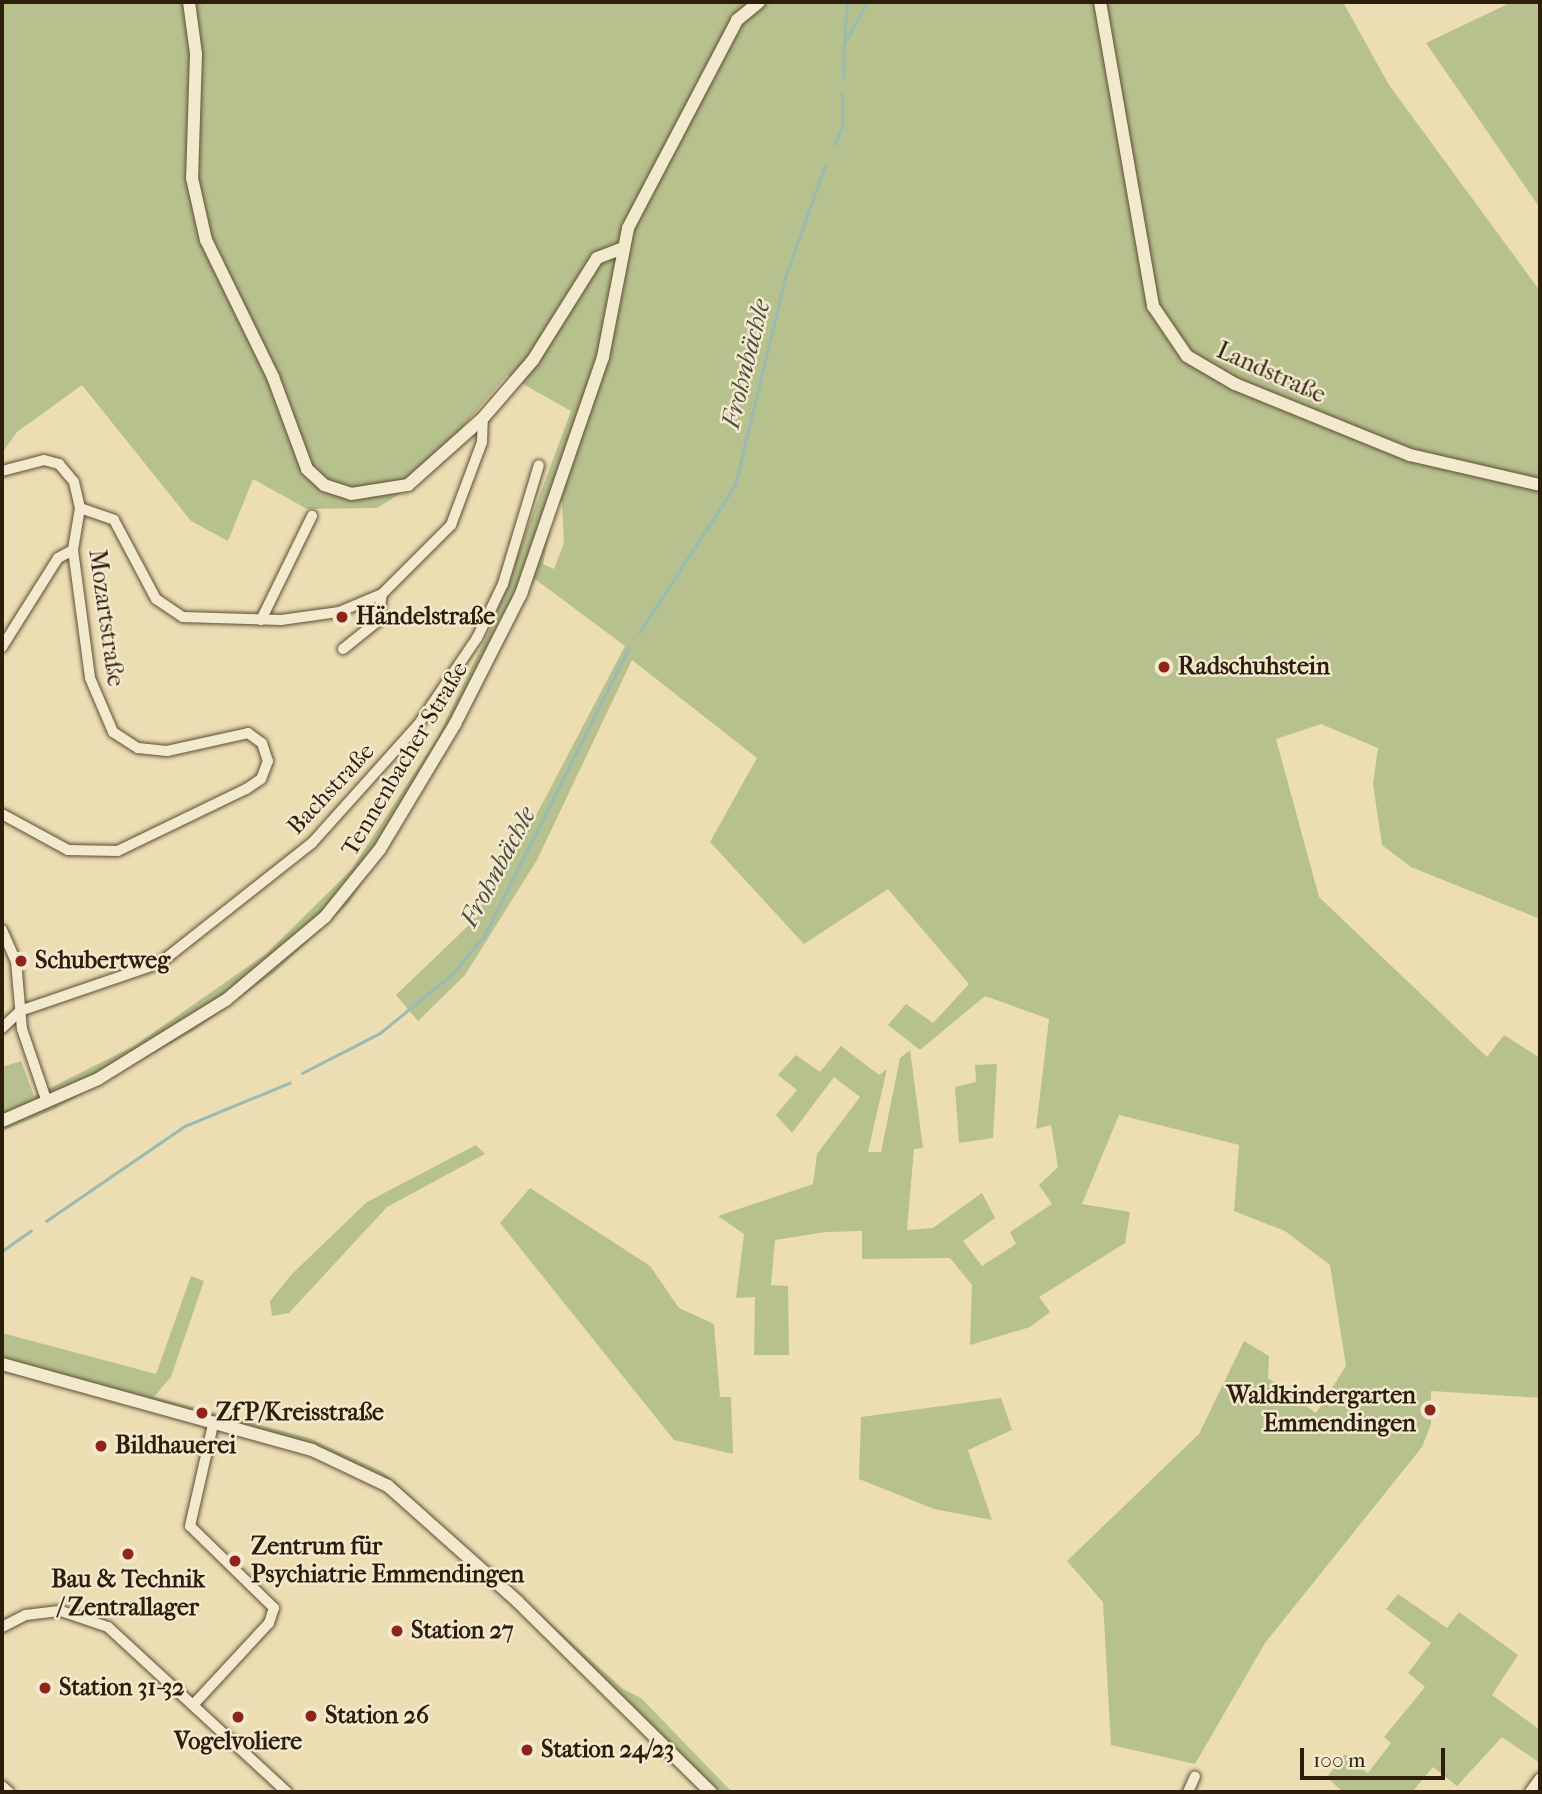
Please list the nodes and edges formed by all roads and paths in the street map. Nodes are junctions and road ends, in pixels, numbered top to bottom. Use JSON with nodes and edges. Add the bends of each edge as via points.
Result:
{"nodes":[{"id":1,"x":189,"y":2,"type":"edge"},
{"id":2,"x":759,"y":2,"type":"edge"},
{"id":3,"x":1100,"y":2,"type":"edge"},
{"id":4,"x":620,"y":248,"type":"junction"},
{"id":5,"x":483,"y":418,"type":"junction"},
{"id":6,"x":539,"y":465,"type":"dead end"},
{"id":7,"x":2,"y":471,"type":"edge"},
{"id":8,"x":1540,"y":485,"type":"edge"},
{"id":9,"x":80,"y":508,"type":"junction"},
{"id":10,"x":312,"y":516,"type":"dead end"},
{"id":11,"x":73,"y":550,"type":"junction"},
{"id":12,"x":382,"y":594,"type":"junction"},
{"id":13,"x":261,"y":620,"type":"junction"},
{"id":14,"x":2,"y":647,"type":"edge"},
{"id":15,"x":343,"y":649,"type":"dead end"},
{"id":16,"x":2,"y":814,"type":"edge"},
{"id":17,"x":2,"y":930,"type":"edge"},
{"id":18,"x":20,"y":1011,"type":"junction"},
{"id":19,"x":2,"y":1028,"type":"edge"},
{"id":20,"x":47,"y":1102,"type":"junction"},
{"id":21,"x":2,"y":1121,"type":"edge"},
{"id":22,"x":2,"y":1364,"type":"edge"},
{"id":23,"x":213,"y":1425,"type":"junction"},
{"id":24,"x":2,"y":1627,"type":"edge"},
{"id":25,"x":192,"y":1704,"type":"junction"},
{"id":26,"x":1195,"y":1776,"type":"dead end"},
{"id":27,"x":1540,"y":1780,"type":"edge"},
{"id":28,"x":2,"y":1786,"type":"edge"},
{"id":29,"x":9,"y":1792,"type":"edge"},
{"id":30,"x":287,"y":1792,"type":"edge"},
{"id":31,"x":710,"y":1792,"type":"edge"},
{"id":32,"x":1188,"y":1792,"type":"edge"},
{"id":33,"x":1530,"y":1792,"type":"edge"}],
"edges":[{"from":1,"to":5,"type":"street","via":[[196,54],[192,178],[205,240],[273,377],[307,469],[324,485],[351,494],[408,485]]},
{"from":2,"to":4,"type":"street","via":[[737,20]]},
{"from":3,"to":8,"type":"street","name":"Landstraße","via":[[1153,306],[1187,356],[1235,384],[1410,455]]},
{"from":4,"to":5,"type":"street","via":[[597,258],[533,360]]},
{"from":4,"to":20,"type":"street","name":"Tennenbacher Straße","via":[[603,357],[521,594],[455,724],[380,849],[324,917],[266,970],[132,1059]]},
{"from":5,"to":12,"type":"street","via":[[482,442],[451,526]]},
{"from":6,"to":18,"type":"street","name":"Bachstraße","via":[[503,584],[477,638],[418,725],[312,843],[160,963]]},
{"from":7,"to":9,"type":"street","name":"Mozartstraße","via":[[24,460],[59,464],[74,482]]},
{"from":9,"to":11,"type":"street","name":"Mozartstraße"},
{"from":9,"to":13,"type":"street","via":[[114,520],[167,610],[210,620]]},
{"from":10,"to":13,"type":"street"},
{"from":11,"to":14,"type":"street","via":[[58,558]]},
{"from":11,"to":16,"type":"street","name":"Mozartstraße","via":[[90,678],[113,733],[138,748],[167,751],[248,733],[262,743],[267,768],[246,789],[103,854],[68,850]]},
{"from":12,"to":13,"type":"street","via":[[318,616]]},
{"from":12,"to":15,"type":"street","via":[[378,621]]},
{"from":17,"to":18,"type":"street","via":[[16,961]]},
{"from":18,"to":19,"type":"street"},
{"from":18,"to":20,"type":"street"},
{"from":20,"to":21,"type":"street","name":"Tennenbacher Straße"},
{"from":22,"to":23,"type":"street"},
{"from":23,"to":25,"type":"street","via":[[190,1526],[274,1608],[269,1623]]},
{"from":23,"to":31,"type":"street","via":[[322,1454],[388,1486],[518,1602]]},
{"from":24,"to":25,"type":"street","via":[[41,1612],[86,1616],[108,1627]]},
{"from":25,"to":30,"type":"street"},
{"from":26,"to":32,"type":"street"},
{"from":27,"to":33,"type":"street"},
{"from":28,"to":29,"type":"street"}]}
